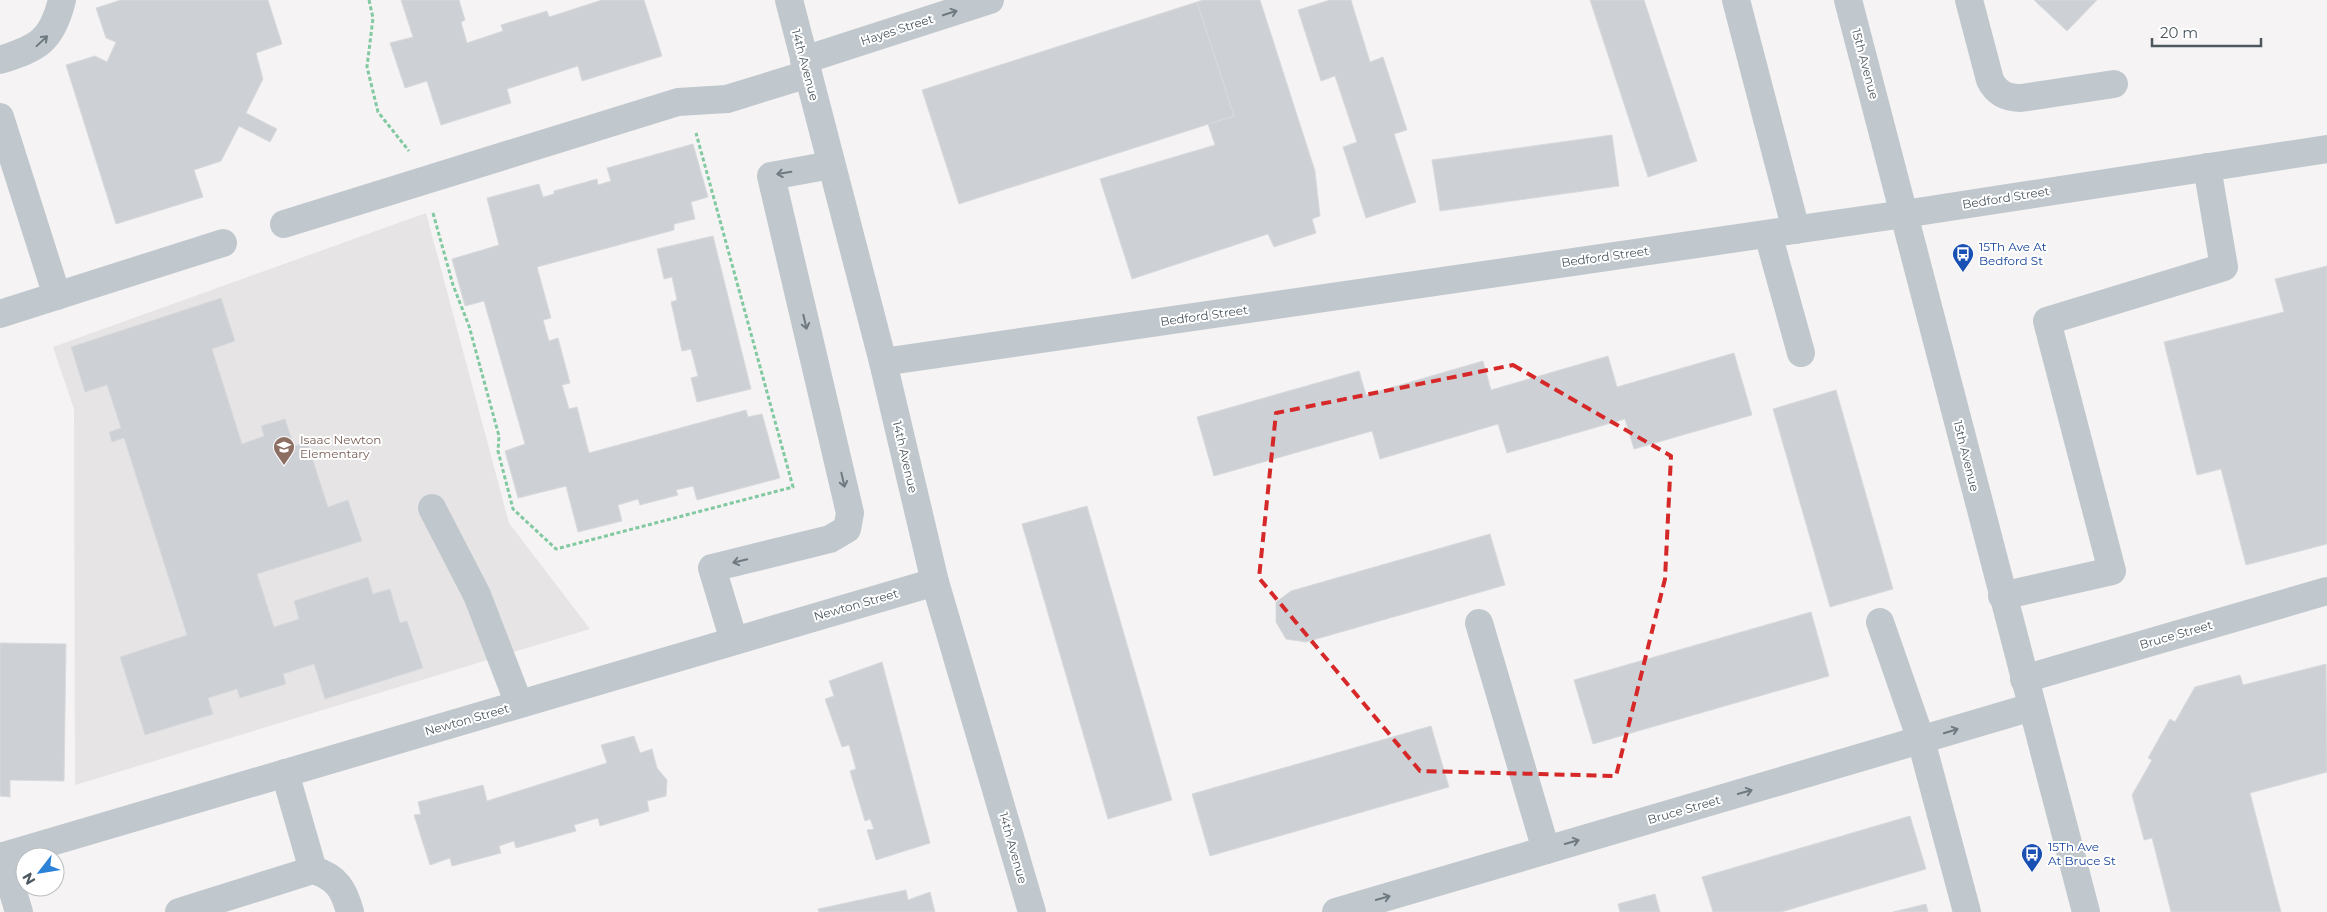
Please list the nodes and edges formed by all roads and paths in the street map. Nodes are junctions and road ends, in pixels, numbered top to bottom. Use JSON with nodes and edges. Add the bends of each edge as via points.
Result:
{"nodes":[{"id":1,"x":62,"y":0,"type":"edge"},
{"id":2,"x":369,"y":0,"type":"edge"},
{"id":3,"x":788,"y":0,"type":"edge"},
{"id":4,"x":990,"y":0,"type":"edge"},
{"id":5,"x":1736,"y":0,"type":"edge"},
{"id":6,"x":1848,"y":0,"type":"edge"},
{"id":7,"x":1969,"y":0,"type":"edge"},
{"id":8,"x":0,"y":60,"type":"edge"},
{"id":9,"x":806,"y":67,"type":"junction"},
{"id":10,"x":2114,"y":84,"type":"dead end"},
{"id":11,"x":687,"y":102,"type":"junction"},
{"id":12,"x":0,"y":117,"type":"edge"},
{"id":13,"x":2327,"y":149,"type":"edge"},
{"id":14,"x":832,"y":165,"type":"junction"},
{"id":15,"x":2207,"y":167,"type":"junction"},
{"id":16,"x":424,"y":181,"type":"junction"},
{"id":17,"x":1904,"y":214,"type":"junction"},
{"id":18,"x":284,"y":224,"type":"dead end"},
{"id":19,"x":1796,"y":230,"type":"junction"},
{"id":20,"x":1768,"y":234,"type":"junction"},
{"id":21,"x":223,"y":243,"type":"dead end"},
{"id":22,"x":57,"y":296,"type":"junction"},
{"id":23,"x":0,"y":314,"type":"edge"},
{"id":24,"x":1801,"y":354,"type":"dead end"},
{"id":25,"x":883,"y":362,"type":"junction"},
{"id":26,"x":432,"y":508,"type":"dead end"},
{"id":27,"x":935,"y":582,"type":"junction"},
{"id":28,"x":2327,"y":591,"type":"edge"},
{"id":29,"x":2002,"y":596,"type":"junction"},
{"id":30,"x":1880,"y":622,"type":"dead end"},
{"id":31,"x":1479,"y":623,"type":"dead end"},
{"id":32,"x":734,"y":641,"type":"junction"},
{"id":33,"x":2024,"y":680,"type":"junction"},
{"id":34,"x":519,"y":704,"type":"junction"},
{"id":35,"x":2032,"y":707,"type":"junction"},
{"id":36,"x":1921,"y":740,"type":"junction"},
{"id":37,"x":285,"y":773,"type":"junction"},
{"id":38,"x":1546,"y":850,"type":"junction"},
{"id":39,"x":1,"y":856,"type":"edge"},
{"id":40,"x":313,"y":870,"type":"junction"},
{"id":41,"x":20,"y":912,"type":"edge"},
{"id":42,"x":178,"y":912,"type":"edge"},
{"id":43,"x":350,"y":912,"type":"edge"},
{"id":44,"x":1032,"y":912,"type":"edge"},
{"id":45,"x":1336,"y":912,"type":"edge"},
{"id":46,"x":1967,"y":912,"type":"edge"},
{"id":47,"x":2086,"y":912,"type":"edge"}],
"edges":[{"from":8,"to":1,"type":"street","one_way":true,"via":[[38,45],[49,34]]},
{"from":2,"to":16,"type":"path","via":[[372,18],[367,67],[378,112],[409,151]]},
{"from":3,"to":9,"type":"street","name":"14th Avenue"},
{"from":9,"to":4,"type":"street","name":"Hayes Street","one_way":true},
{"from":5,"to":19,"type":"street"},
{"from":6,"to":17,"type":"street","name":"15th Avenue"},
{"from":7,"to":10,"type":"street","via":[[1990,80],[1997,92],[2021,98]]},
{"from":9,"to":11,"type":"street","name":"Hayes Street","via":[[727,99]]},
{"from":9,"to":14,"type":"street","name":"14th Avenue"},
{"from":11,"to":16,"type":"street","name":"Hayes Street","via":[[678,102]]},
{"from":11,"to":16,"type":"path","via":[[793,487],[556,549],[514,509],[498,450],[499,436],[492,408]]},
{"from":12,"to":22,"type":"street"},
{"from":13,"to":15,"type":"street","name":"Bedford Street"},
{"from":14,"to":25,"type":"street","name":"14th Avenue"},
{"from":14,"to":32,"type":"street","one_way":true,"via":[[771,176],[850,513],[847,529],[830,539],[712,568]]},
{"from":15,"to":17,"type":"street","name":"Bedford Street"},
{"from":15,"to":29,"type":"street","via":[[2224,267],[2048,321],[2112,570]]},
{"from":16,"to":18,"type":"street","name":"Hayes Street"},
{"from":17,"to":19,"type":"street","name":"Bedford Street"},
{"from":17,"to":29,"type":"street","name":"15th Avenue"},
{"from":19,"to":20,"type":"street","name":"Bedford Street"},
{"from":20,"to":24,"type":"street"},
{"from":20,"to":25,"type":"street","name":"Bedford Street"},
{"from":21,"to":22,"type":"street"},
{"from":22,"to":23,"type":"street"},
{"from":25,"to":27,"type":"street","name":"14th Avenue"},
{"from":26,"to":34,"type":"street","via":[[477,595]]},
{"from":27,"to":32,"type":"street","name":"Newton Street"},
{"from":27,"to":44,"type":"street","name":"14th Avenue"},
{"from":28,"to":33,"type":"street","name":"Bruce Street"},
{"from":29,"to":33,"type":"street","name":"15th Avenue"},
{"from":30,"to":36,"type":"street"},
{"from":31,"to":38,"type":"street"},
{"from":32,"to":34,"type":"street","name":"Newton Street"},
{"from":33,"to":35,"type":"street","name":"15th Avenue"},
{"from":34,"to":37,"type":"street","name":"Newton Street"},
{"from":36,"to":35,"type":"street","name":"Bruce Street","one_way":true},
{"from":35,"to":47,"type":"street","name":"15th Avenue"},
{"from":38,"to":36,"type":"street","name":"Bruce Street","one_way":true},
{"from":36,"to":46,"type":"street"},
{"from":37,"to":39,"type":"street","name":"Newton Street"},
{"from":37,"to":40,"type":"street"},
{"from":45,"to":38,"type":"street","name":"Bruce Street","one_way":true},
{"from":39,"to":41,"type":"street"},
{"from":40,"to":42,"type":"street"},
{"from":40,"to":43,"type":"street","via":[[326,874],[344,890]]}]}
